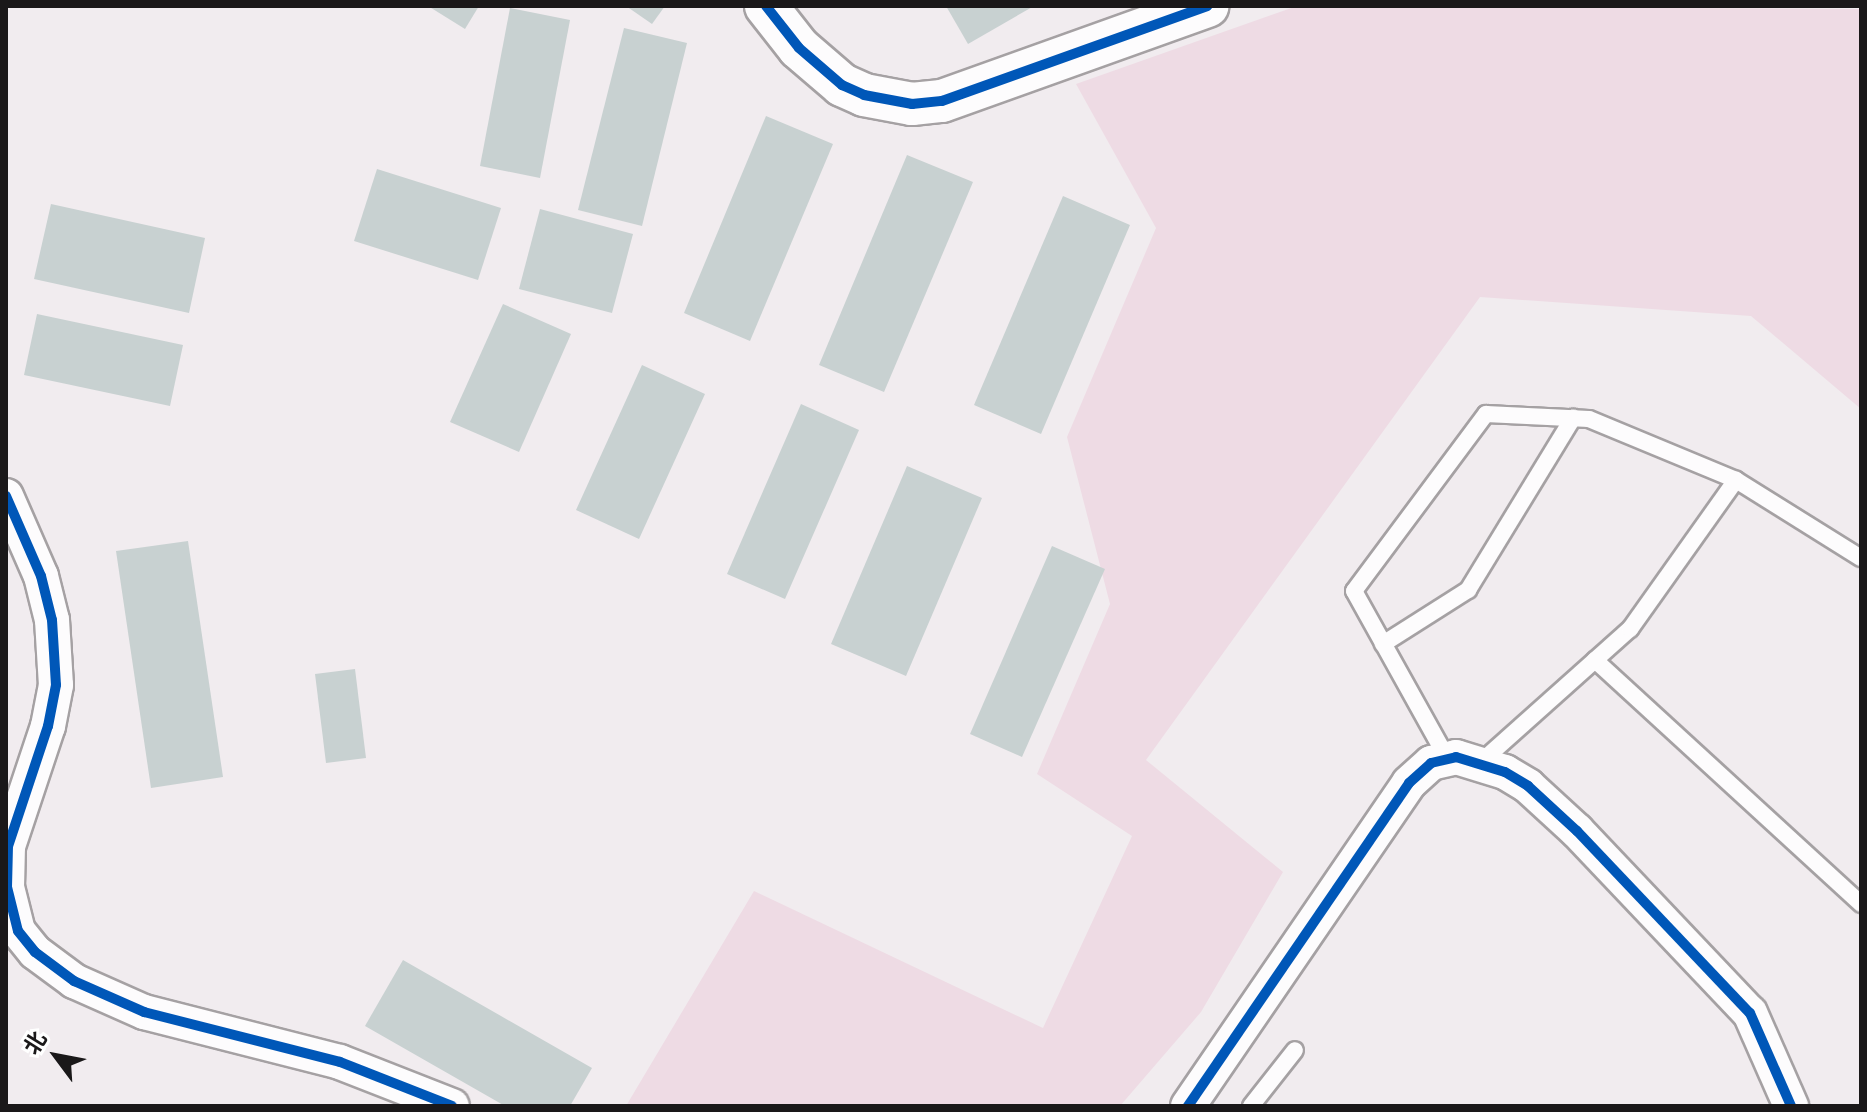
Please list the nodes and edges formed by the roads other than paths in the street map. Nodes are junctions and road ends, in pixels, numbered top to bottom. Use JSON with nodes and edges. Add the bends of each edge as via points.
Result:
{"nodes":[{"id":1,"x":766,"y":6,"type":"edge"},
{"id":2,"x":1207,"y":6,"type":"edge"},
{"id":3,"x":1573,"y":418,"type":"junction"},
{"id":4,"x":1736,"y":480,"type":"junction"},
{"id":5,"x":6,"y":496,"type":"edge"},
{"id":6,"x":1861,"y":558,"type":"edge"},
{"id":7,"x":1383,"y":644,"type":"junction"},
{"id":8,"x":1595,"y":660,"type":"junction"},
{"id":9,"x":1447,"y":758,"type":"junction"},
{"id":10,"x":1481,"y":762,"type":"junction"},
{"id":11,"x":1861,"y":904,"type":"edge"},
{"id":12,"x":1295,"y":1050,"type":"dead end"},
{"id":13,"x":446,"y":1105,"type":"edge"},
{"id":14,"x":1188,"y":1106,"type":"edge"},
{"id":15,"x":1251,"y":1106,"type":"edge"},
{"id":16,"x":1791,"y":1106,"type":"edge"}],
"edges":[{"from":1,"to":2,"type":"street","via":[[799,48],[842,85],[912,104],[942,101]]},
{"from":3,"to":4,"type":"lane","via":[[1589,419]]},
{"from":3,"to":7,"type":"lane","via":[[1468,590]]},
{"from":3,"to":7,"type":"lane","via":[[1486,414],[1354,591]]},
{"from":4,"to":6,"type":"lane"},
{"from":4,"to":8,"type":"lane","via":[[1630,629]]},
{"from":5,"to":13,"type":"street","via":[[41,576],[52,620],[56,685],[48,726],[8,846],[7,887],[18,931],[35,952],[74,981],[144,1012],[340,1062]]},
{"from":7,"to":9,"type":"lane"},
{"from":8,"to":10,"type":"lane"},
{"from":8,"to":11,"type":"lane"},
{"from":9,"to":10,"type":"street"},
{"from":9,"to":14,"type":"street","via":[[1431,763],[1409,783]]},
{"from":10,"to":16,"type":"street","via":[[1528,786],[1567,822],[1750,1013]]},
{"from":12,"to":15,"type":"lane"}]}
